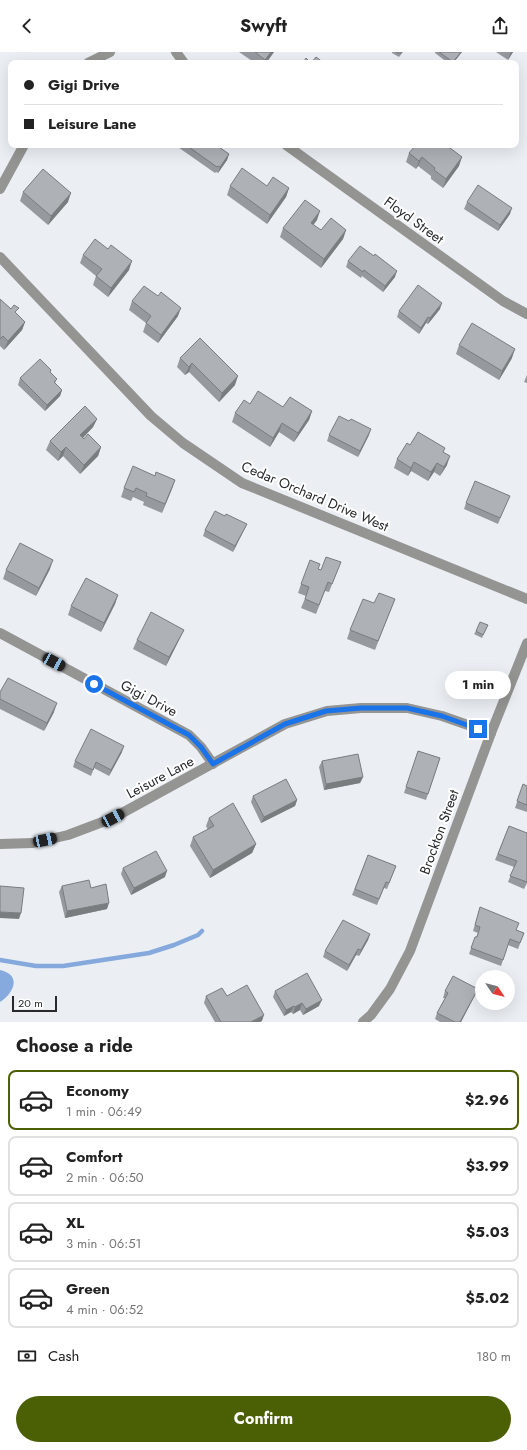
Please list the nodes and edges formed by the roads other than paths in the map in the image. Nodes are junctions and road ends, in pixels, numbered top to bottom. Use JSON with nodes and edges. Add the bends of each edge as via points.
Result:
{"nodes":[{"id":1,"x":110,"y":52,"type":"edge"},
{"id":2,"x":94,"y":60,"type":"edge"},
{"id":3,"x":22,"y":148,"type":"edge"},
{"id":4,"x":290,"y":148,"type":"edge"},
{"id":5,"x":0,"y":189,"type":"edge"},
{"id":6,"x":0,"y":257,"type":"edge"},
{"id":7,"x":527,"y":314,"type":"edge"},
{"id":8,"x":527,"y":599,"type":"edge"},
{"id":9,"x":0,"y":633,"type":"edge"},
{"id":10,"x":527,"y":643,"type":"edge"},
{"id":11,"x":491,"y":733,"type":"junction"},
{"id":12,"x":213,"y":764,"type":"junction"},
{"id":13,"x":0,"y":844,"type":"edge"},
{"id":14,"x":363,"y":1022,"type":"edge"}],
"edges":[{"from":1,"to":2,"type":"street"},
{"from":3,"to":5,"type":"street"},
{"from":4,"to":7,"type":"street","name":"Floyd Street","via":[[503,301]]},
{"from":6,"to":8,"type":"street","name":"Cedar Orchard Drive West","via":[[151,416],[183,443],[242,483]]},
{"from":9,"to":12,"type":"street","name":"Gigi Drive","via":[[189,735]]},
{"from":10,"to":11,"type":"street","name":"Brockton Street"},
{"from":11,"to":12,"type":"street","name":"Leisure Lane","via":[[442,716],[407,708],[326,711],[285,724]]},
{"from":11,"to":14,"type":"street","name":"Brockton Street","via":[[410,951],[390,989]]},
{"from":12,"to":13,"type":"street","name":"Leisure Lane","via":[[113,818],[68,835],[33,843]]}]}
